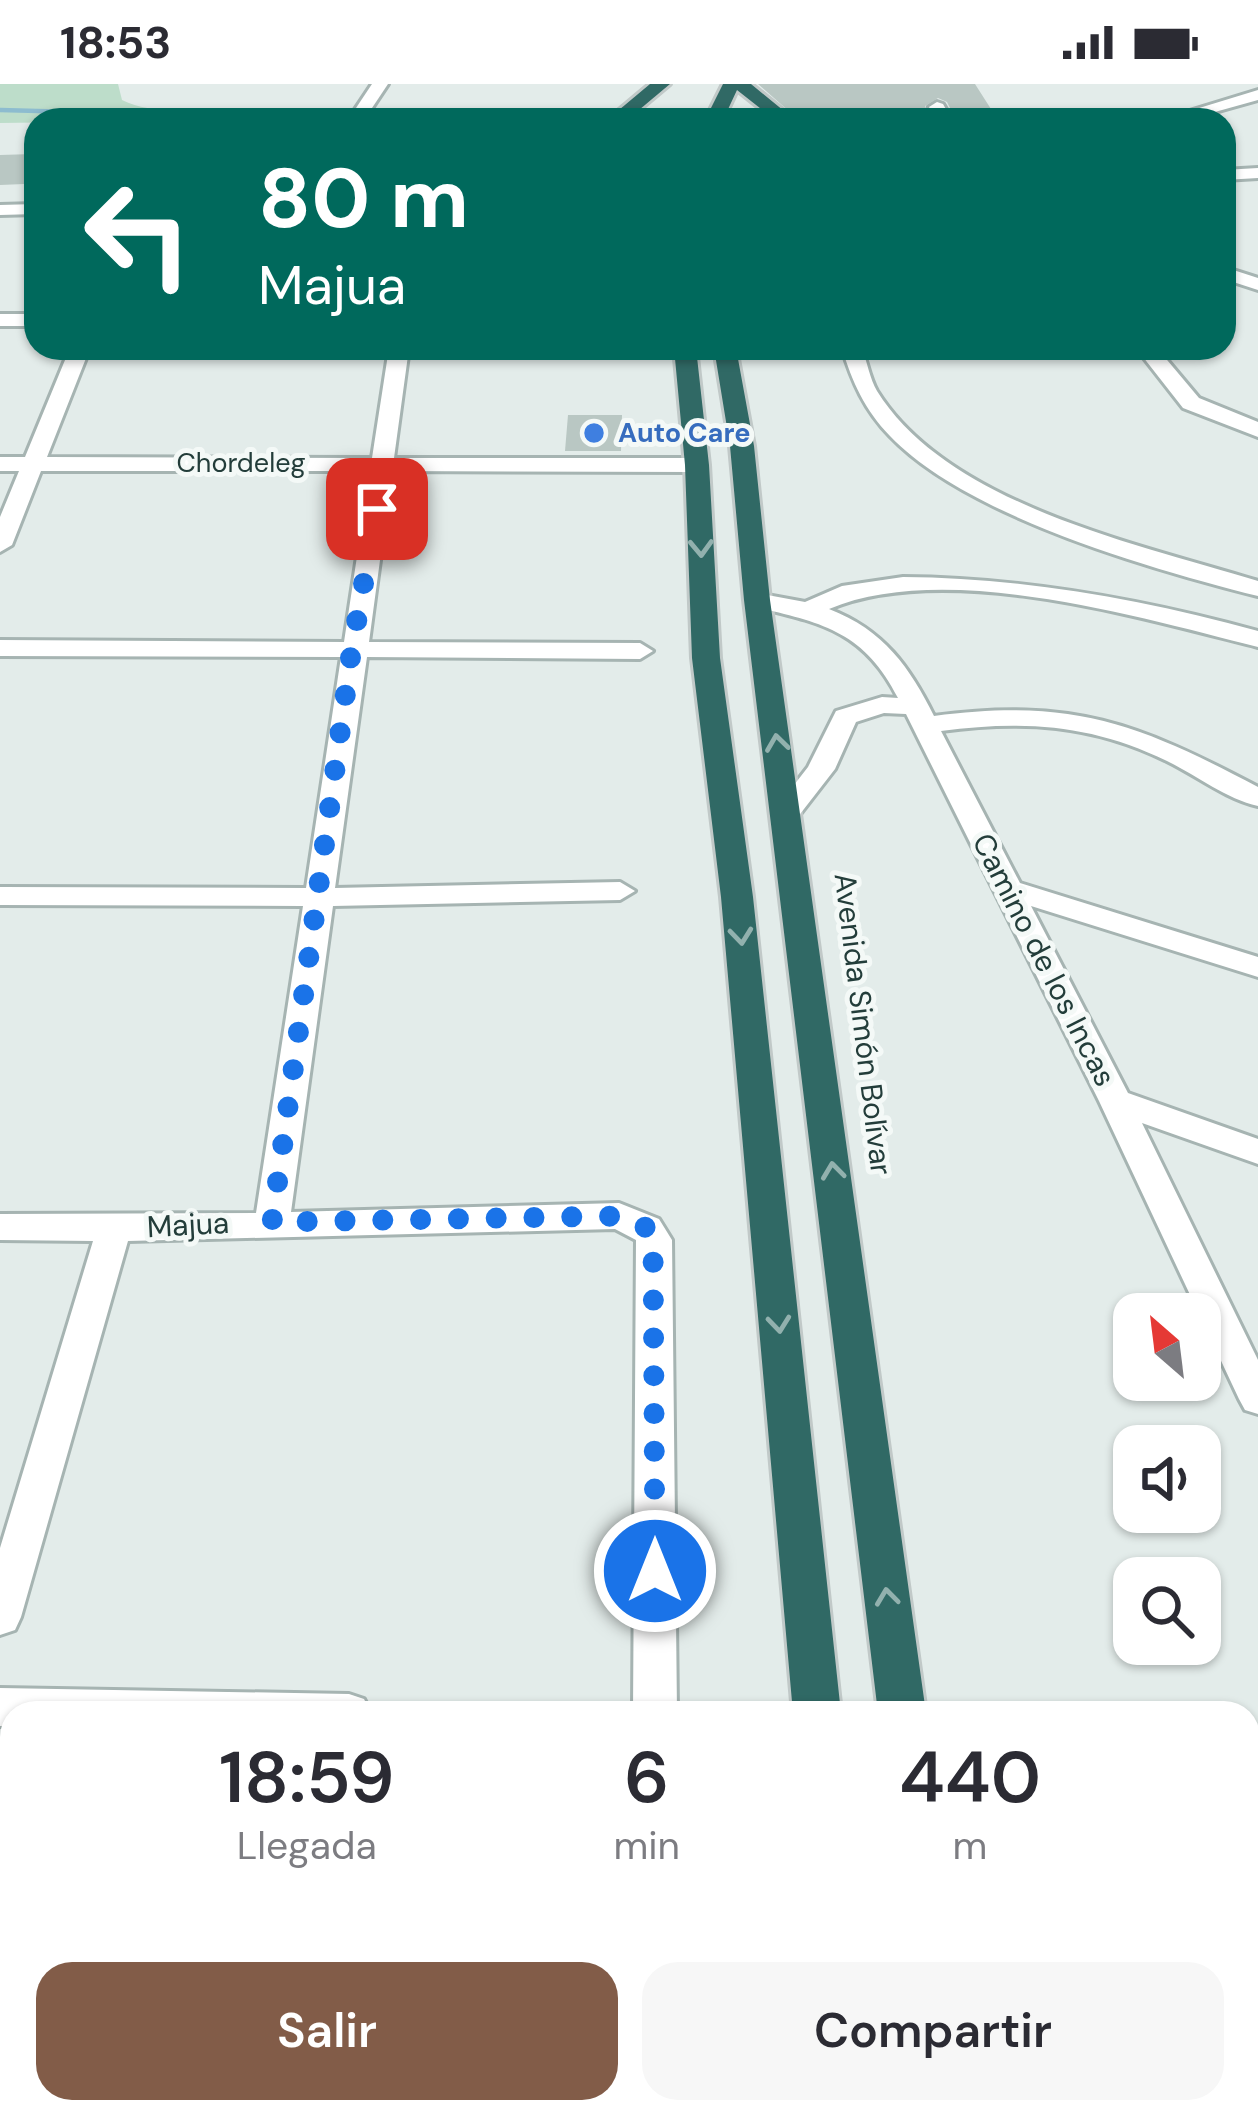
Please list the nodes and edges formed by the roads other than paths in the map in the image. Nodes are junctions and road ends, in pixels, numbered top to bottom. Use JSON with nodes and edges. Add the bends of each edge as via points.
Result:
{"nodes":[{"id":1,"x":661,"y":84,"type":"edge"},
{"id":2,"x":736,"y":84,"type":"edge"},
{"id":3,"x":1197,"y":92,"type":"dead end"},
{"id":4,"x":1258,"y":95,"type":"edge"},
{"id":5,"x":631,"y":108,"type":"edge"},
{"id":6,"x":769,"y":108,"type":"edge"},
{"id":7,"x":1184,"y":108,"type":"edge"},
{"id":8,"x":1201,"y":108,"type":"edge"},
{"id":9,"x":75,"y":360,"type":"edge"},
{"id":10,"x":398,"y":360,"type":"edge"},
{"id":11,"x":687,"y":360,"type":"edge"},
{"id":12,"x":727,"y":360,"type":"edge"},
{"id":13,"x":856,"y":360,"type":"edge"},
{"id":14,"x":1156,"y":360,"type":"edge"},
{"id":15,"x":1258,"y":430,"type":"edge"},
{"id":16,"x":385,"y":463,"type":"junction"},
{"id":17,"x":0,"y":464,"type":"edge"},
{"id":18,"x":30,"y":464,"type":"junction"},
{"id":19,"x":697,"y":465,"type":"junction"},
{"id":20,"x":0,"y":545,"type":"edge"},
{"id":21,"x":1258,"y":589,"type":"edge"},
{"id":22,"x":757,"y":600,"type":"junction"},
{"id":23,"x":811,"y":608,"type":"junction"},
{"id":24,"x":1258,"y":639,"type":"edge"},
{"id":25,"x":352,"y":647,"type":"junction"},
{"id":26,"x":0,"y":649,"type":"edge"},
{"id":27,"x":640,"y":652,"type":"dead end"},
{"id":28,"x":922,"y":716,"type":"junction"},
{"id":29,"x":1258,"y":798,"type":"edge"},
{"id":30,"x":787,"y":812,"type":"junction"},
{"id":31,"x":1010,"y":890,"type":"junction"},
{"id":32,"x":620,"y":891,"type":"dead end"},
{"id":33,"x":0,"y":896,"type":"edge"},
{"id":34,"x":318,"y":897,"type":"junction"},
{"id":35,"x":1258,"y":967,"type":"edge"},
{"id":36,"x":1114,"y":1101,"type":"junction"},
{"id":37,"x":1258,"y":1152,"type":"edge"},
{"id":38,"x":272,"y":1222,"type":"junction"},
{"id":39,"x":0,"y":1227,"type":"edge"},
{"id":40,"x":114,"y":1229,"type":"junction"},
{"id":41,"x":1258,"y":1399,"type":"edge"},
{"id":42,"x":0,"y":1617,"type":"edge"},
{"id":43,"x":655,"y":1701,"type":"edge"},
{"id":44,"x":816,"y":1701,"type":"edge"},
{"id":45,"x":900,"y":1701,"type":"edge"}],
"edges":[{"from":1,"to":5,"type":"highway"},
{"from":2,"to":6,"type":"highway"},
{"from":3,"to":7,"type":"street","via":[[1203,100]]},
{"from":4,"to":8,"type":"street"},
{"from":9,"to":18,"type":"street"},
{"from":10,"to":16,"type":"street"},
{"from":11,"to":19,"type":"highway"},
{"from":12,"to":22,"type":"highway","name":"Avenida Simón Bolívar"},
{"from":13,"to":21,"type":"street","via":[[894,427],[994,495],[1094,538]]},
{"from":14,"to":15,"type":"street","via":[[1191,404]]},
{"from":16,"to":18,"type":"street","name":"Chordeleg"},
{"from":16,"to":19,"type":"street","name":"Chordeleg"},
{"from":16,"to":25,"type":"street"},
{"from":17,"to":18,"type":"street","name":"Chordeleg"},
{"from":18,"to":20,"type":"street"},
{"from":19,"to":44,"type":"highway","one_way":true,"via":[[706,658]]},
{"from":22,"to":23,"type":"street","name":"Camino de los Incas"},
{"from":30,"to":22,"type":"highway","name":"Avenida Simón Bolívar","one_way":true},
{"from":23,"to":24,"type":"street","via":[[879,585],[946,581]]},
{"from":23,"to":28,"type":"street","name":"Camino de los Incas","via":[[880,648]]},
{"from":25,"to":26,"type":"street"},
{"from":25,"to":27,"type":"street"},
{"from":25,"to":34,"type":"street"},
{"from":28,"to":29,"type":"street","via":[[1070,715],[1131,733]]},
{"from":28,"to":30,"type":"street","via":[[882,705],[844,717],[821,769]]},
{"from":28,"to":31,"type":"street","name":"Camino de los Incas"},
{"from":45,"to":30,"type":"highway","name":"Avenida Simón Bolívar","one_way":true},
{"from":31,"to":35,"type":"street"},
{"from":31,"to":36,"type":"street","name":"Camino de los Incas"},
{"from":32,"to":34,"type":"street"},
{"from":33,"to":34,"type":"street"},
{"from":34,"to":38,"type":"street"},
{"from":36,"to":37,"type":"street"},
{"from":36,"to":41,"type":"street","name":"Camino de los Incas"},
{"from":38,"to":40,"type":"street","name":"Majua"},
{"from":38,"to":43,"type":"street","name":"Majua","via":[[619,1216],[647,1228]]},
{"from":39,"to":40,"type":"street","name":"Majua"},
{"from":40,"to":42,"type":"street"}]}
